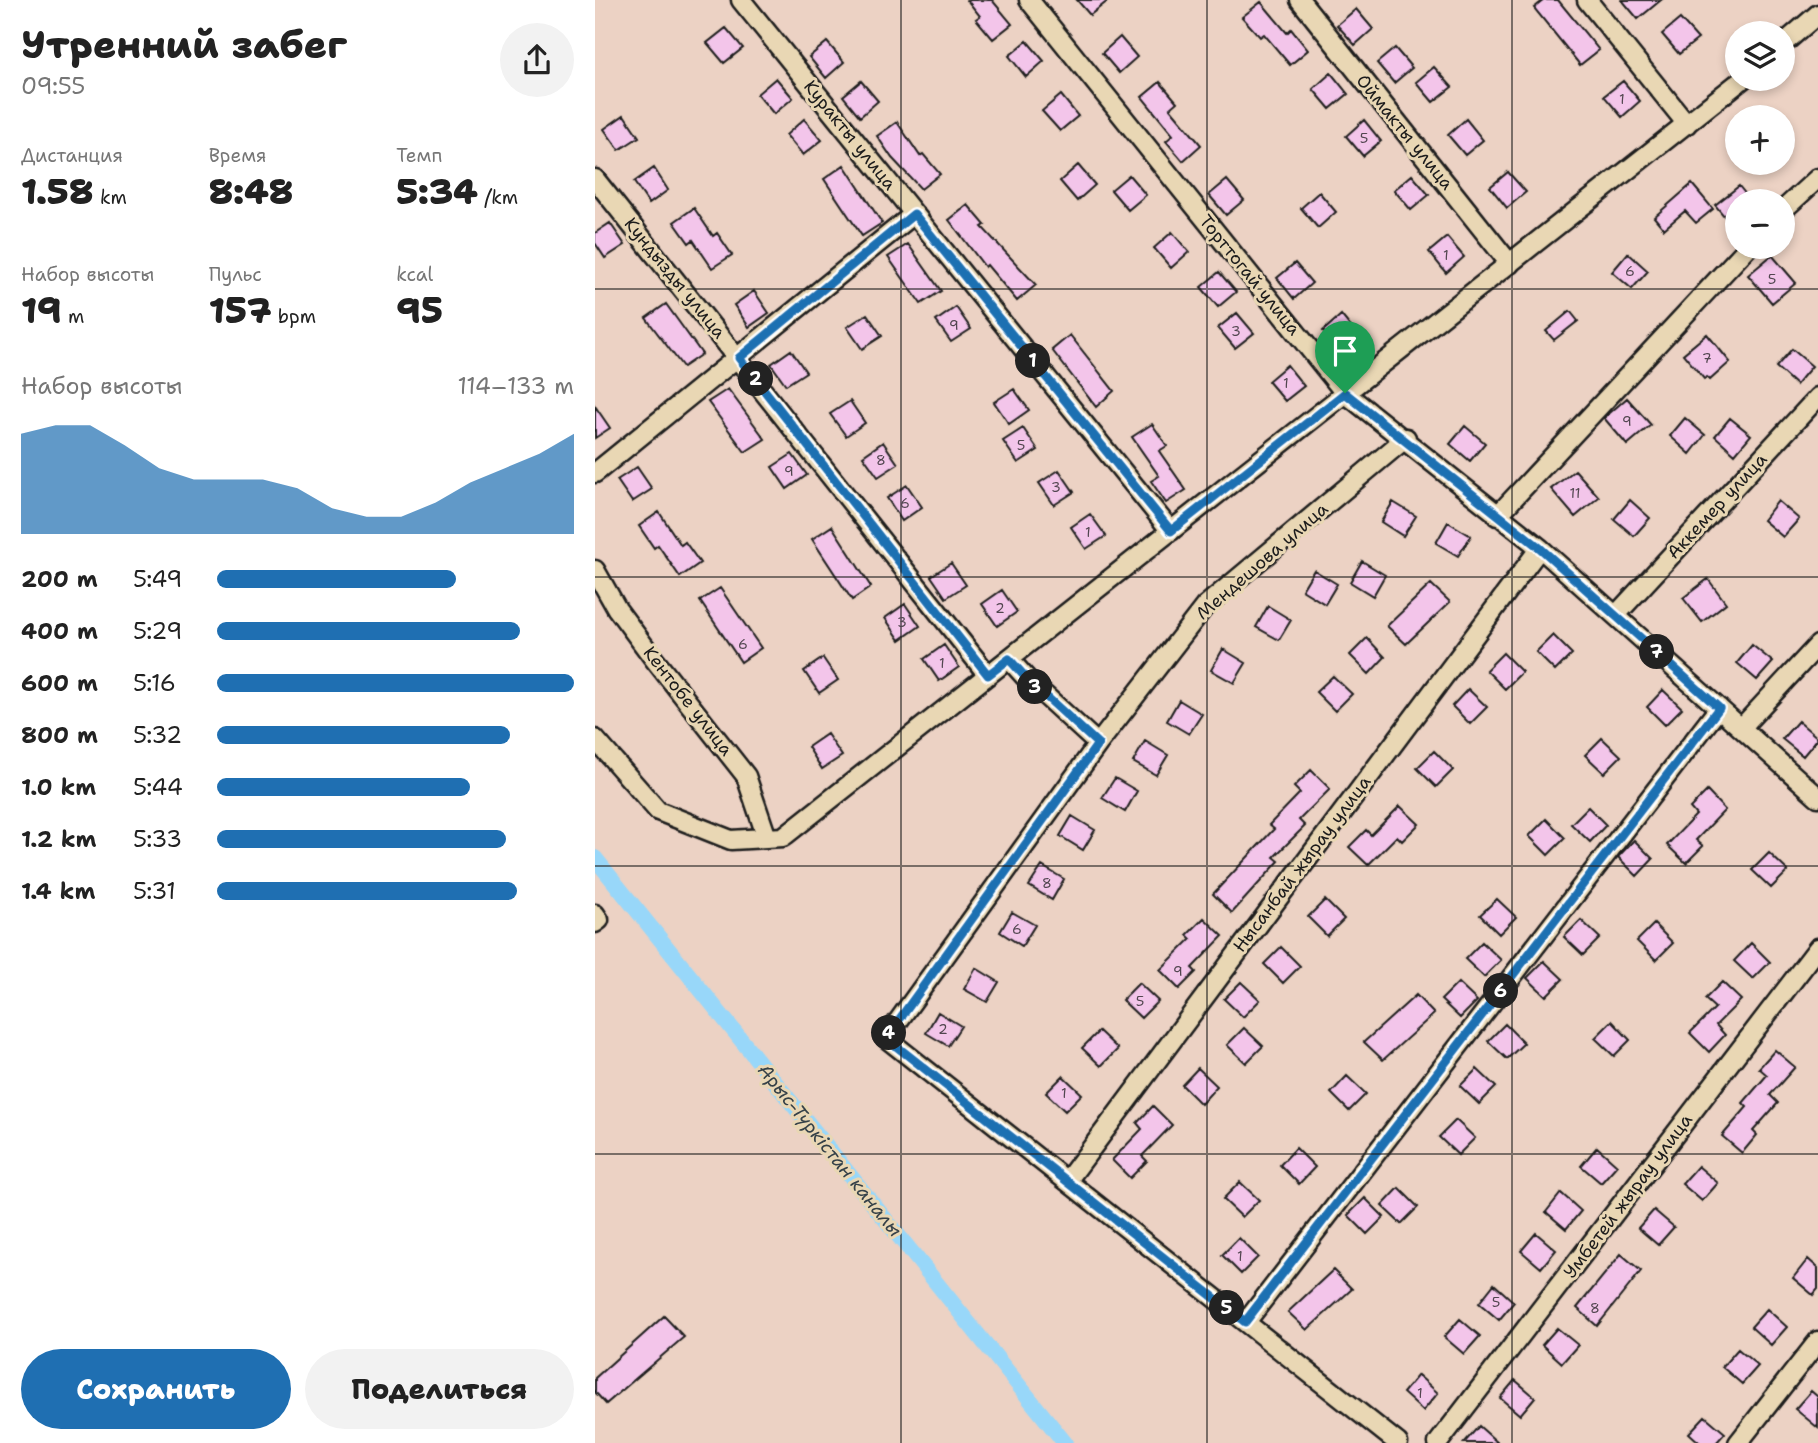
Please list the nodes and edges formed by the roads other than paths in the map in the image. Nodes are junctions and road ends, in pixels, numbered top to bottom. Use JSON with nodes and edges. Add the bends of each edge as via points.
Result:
{"nodes":[{"id":1,"x":741,"y":0,"type":"edge"},
{"id":2,"x":1029,"y":0,"type":"edge"},
{"id":3,"x":1300,"y":0,"type":"edge"},
{"id":4,"x":1587,"y":0,"type":"edge"},
{"id":5,"x":1818,"y":15,"type":"edge"},
{"id":6,"x":1795,"y":34,"type":"edge"},
{"id":7,"x":1728,"y":91,"type":"edge"},
{"id":8,"x":1687,"y":124,"type":"junction"},
{"id":9,"x":1818,"y":178,"type":"edge"},
{"id":10,"x":595,"y":179,"type":"edge"},
{"id":11,"x":1795,"y":199,"type":"edge"},
{"id":12,"x":914,"y":214,"type":"junction"},
{"id":13,"x":1737,"y":259,"type":"edge"},
{"id":14,"x":1510,"y":264,"type":"junction"},
{"id":15,"x":739,"y":358,"type":"junction"},
{"id":16,"x":1345,"y":393,"type":"junction"},
{"id":17,"x":1818,"y":397,"type":"edge"},
{"id":18,"x":1406,"y":438,"type":"junction"},
{"id":19,"x":595,"y":473,"type":"edge"},
{"id":20,"x":1497,"y":516,"type":"junction"},
{"id":21,"x":1171,"y":531,"type":"junction"},
{"id":22,"x":1540,"y":548,"type":"junction"},
{"id":23,"x":595,"y":570,"type":"edge"},
{"id":24,"x":1616,"y":615,"type":"junction"},
{"id":25,"x":1818,"y":645,"type":"edge"},
{"id":26,"x":1009,"y":659,"type":"junction"},
{"id":27,"x":988,"y":675,"type":"junction"},
{"id":28,"x":1719,"y":708,"type":"junction"},
{"id":29,"x":1741,"y":727,"type":"junction"},
{"id":30,"x":595,"y":739,"type":"edge"},
{"id":31,"x":1098,"y":744,"type":"junction"},
{"id":32,"x":1818,"y":797,"type":"edge"},
{"id":33,"x":767,"y":838,"type":"junction"},
{"id":34,"x":1818,"y":948,"type":"edge"},
{"id":35,"x":1067,"y":1181,"type":"junction"},
{"id":36,"x":1245,"y":1322,"type":"junction"},
{"id":37,"x":1818,"y":1341,"type":"edge"},
{"id":38,"x":1398,"y":1443,"type":"edge"},
{"id":39,"x":1439,"y":1443,"type":"edge"},
{"id":40,"x":1738,"y":1443,"type":"edge"}],
"edges":[{"from":1,"to":12,"type":"street","name":"Куракты улица"},
{"from":2,"to":16,"type":"street","name":"Торттогай улица"},
{"from":3,"to":14,"type":"street","name":"Оймакты улица"},
{"from":4,"to":8,"type":"street"},
{"from":5,"to":6,"type":"street"},
{"from":7,"to":8,"type":"street"},
{"from":8,"to":14,"type":"street"},
{"from":9,"to":11,"type":"street"},
{"from":10,"to":15,"type":"street","name":"Кундызды улица"},
{"from":12,"to":15,"type":"street"},
{"from":12,"to":21,"type":"street","name":"Куракты улица"},
{"from":13,"to":20,"type":"street"},
{"from":14,"to":16,"type":"street"},
{"from":15,"to":19,"type":"street"},
{"from":15,"to":27,"type":"street","name":"Кундызды улица"},
{"from":16,"to":18,"type":"street","name":"Торттогай улица"},
{"from":16,"to":21,"type":"street"},
{"from":17,"to":24,"type":"street","name":"Аккемер улица"},
{"from":18,"to":20,"type":"street","name":"Торттогай улица"},
{"from":18,"to":31,"type":"street","name":"Мендешова улица","via":[[1205,606]]},
{"from":20,"to":22,"type":"street","name":"Торттогай улица"},
{"from":21,"to":26,"type":"street"},
{"from":22,"to":24,"type":"street","name":"Торттогай улица"},
{"from":22,"to":35,"type":"street","name":"Нысанбай жырау улица"},
{"from":23,"to":33,"type":"street","name":"Кентобе улица","via":[[632,629],[746,776]]},
{"from":24,"to":28,"type":"street","name":"Торттогай улица"},
{"from":25,"to":29,"type":"street"},
{"from":26,"to":27,"type":"street"},
{"from":26,"to":31,"type":"street"},
{"from":27,"to":33,"type":"street","via":[[783,837]]},
{"from":28,"to":29,"type":"street","name":"Торттогай улица"},
{"from":28,"to":36,"type":"street"},
{"from":29,"to":32,"type":"street","name":"Торттогай улица"},
{"from":30,"to":33,"type":"street","via":[[658,811],[731,840]]},
{"from":31,"to":35,"type":"street","name":"Мендешова улица","via":[[886,1038]]},
{"from":34,"to":39,"type":"street","name":"Умбетей жырау улица"},
{"from":35,"to":36,"type":"street"},
{"from":36,"to":38,"type":"street"},
{"from":37,"to":40,"type":"street"}]}
